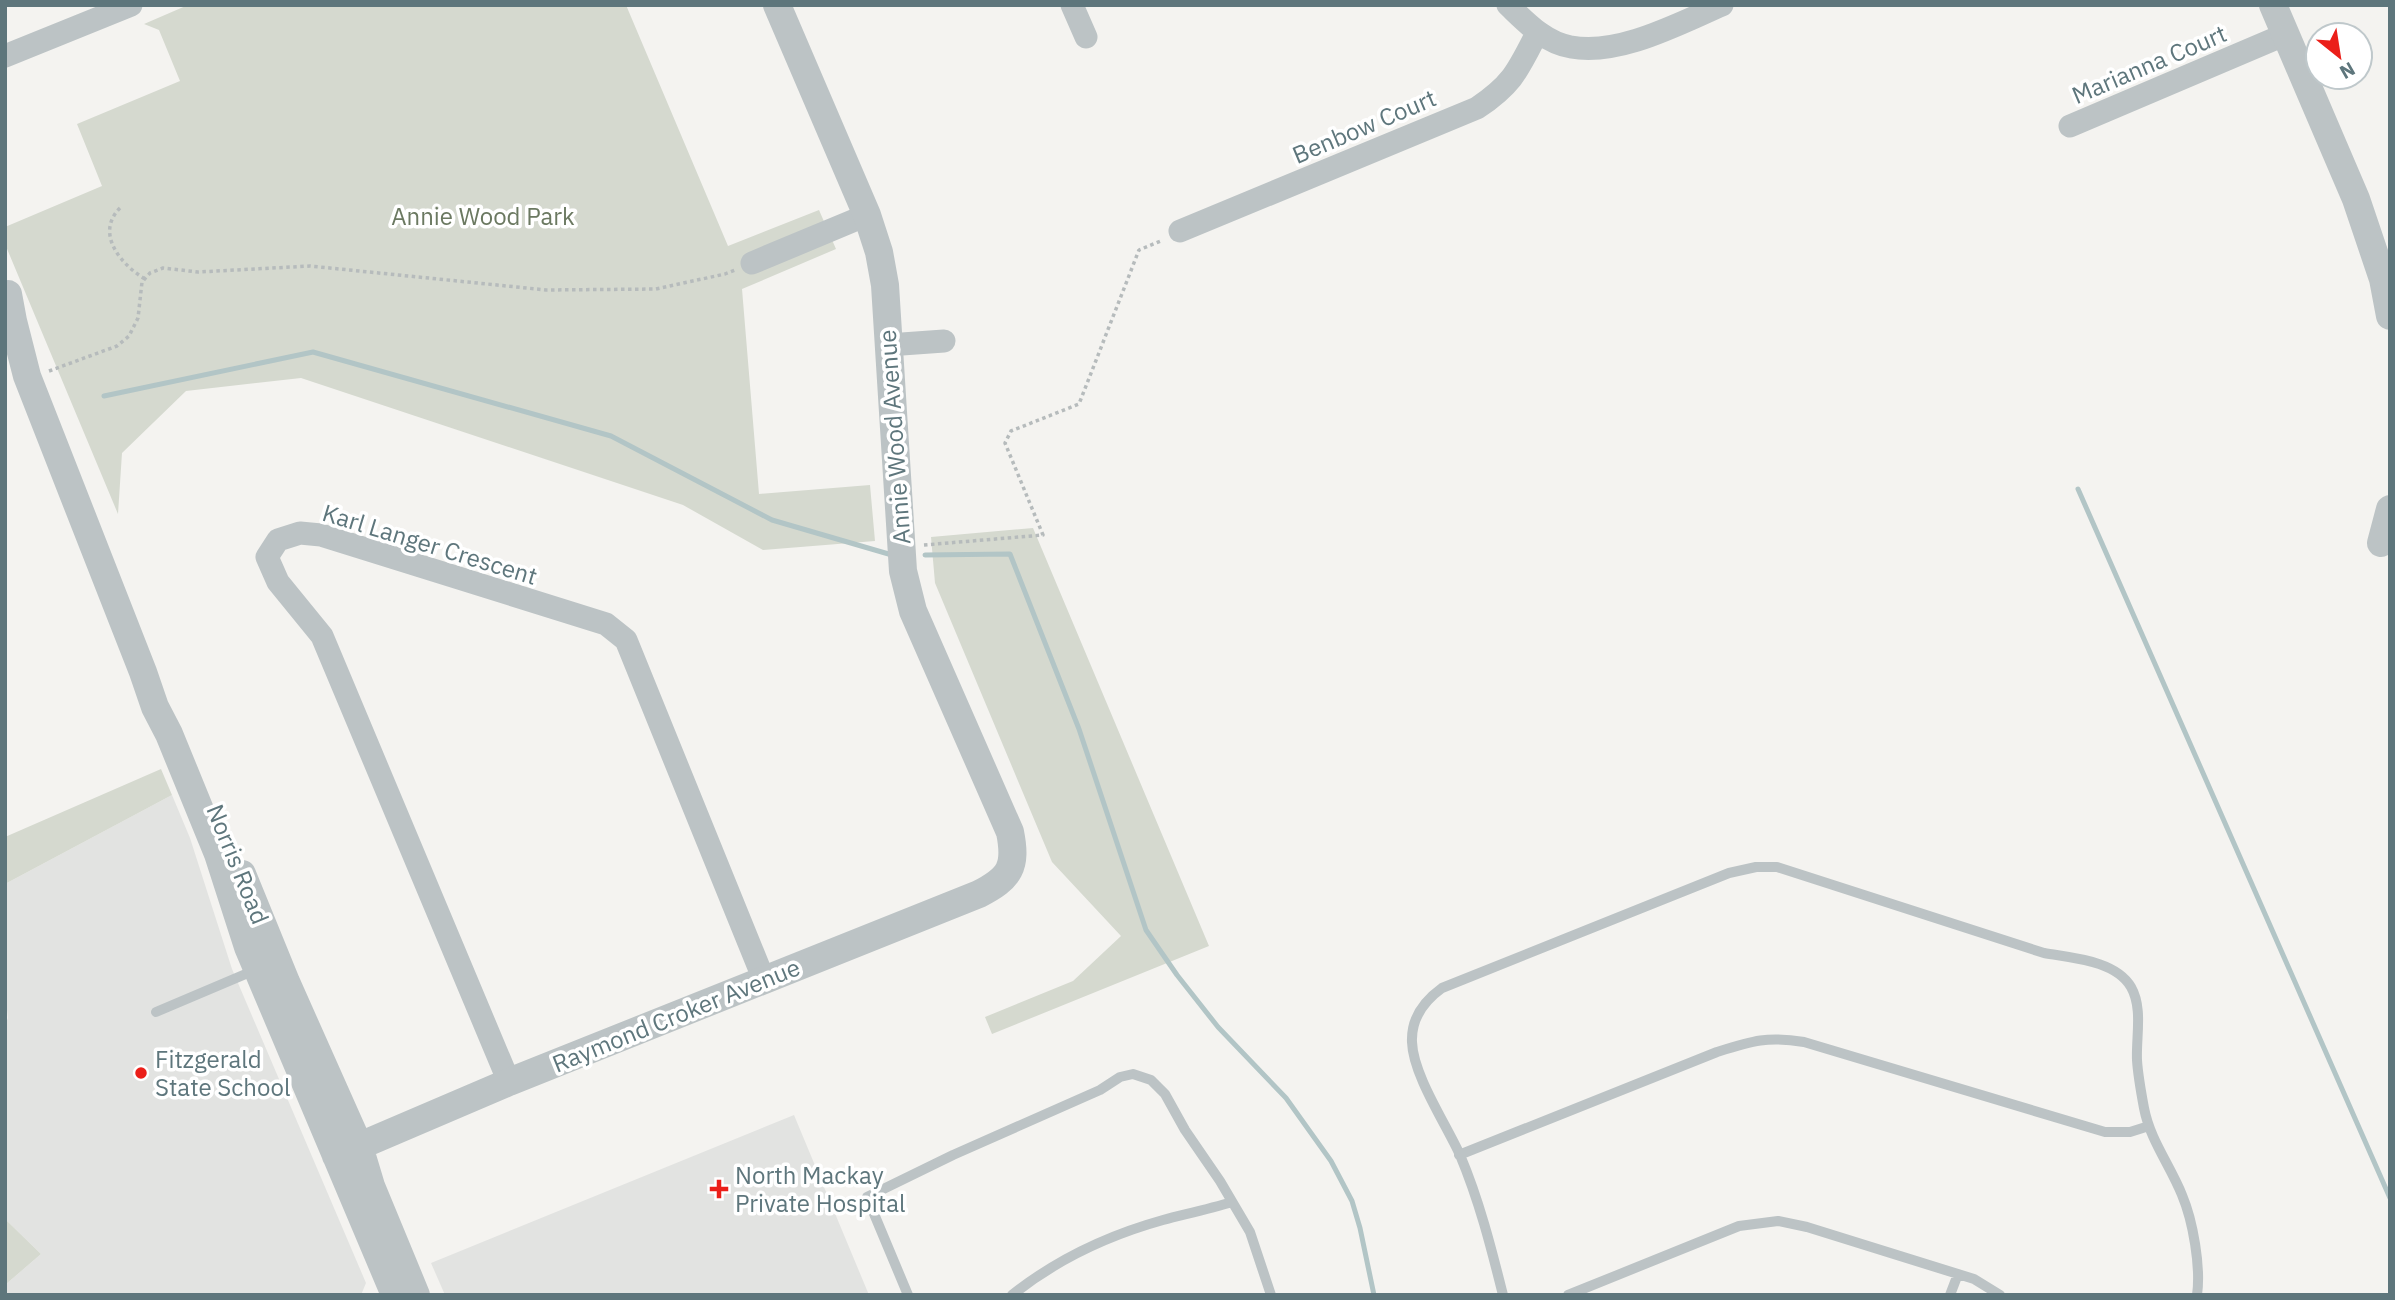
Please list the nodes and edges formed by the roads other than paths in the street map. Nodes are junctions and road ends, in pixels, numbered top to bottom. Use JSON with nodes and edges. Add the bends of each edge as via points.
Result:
{"nodes":[{"id":1,"x":131,"y":5,"type":"edge"},
{"id":2,"x":777,"y":5,"type":"edge"},
{"id":3,"x":1072,"y":5,"type":"edge"},
{"id":4,"x":1508,"y":5,"type":"edge"},
{"id":5,"x":1722,"y":5,"type":"edge"},
{"id":6,"x":2273,"y":5,"type":"edge"},
{"id":7,"x":1538,"y":33,"type":"junction"},
{"id":8,"x":2286,"y":34,"type":"junction"},
{"id":9,"x":1086,"y":37,"type":"dead end"},
{"id":10,"x":5,"y":57,"type":"edge"},
{"id":11,"x":2070,"y":126,"type":"dead end"},
{"id":12,"x":867,"y":215,"type":"junction"},
{"id":13,"x":1181,"y":232,"type":"road end"},
{"id":14,"x":752,"y":263,"type":"road end"},
{"id":15,"x":6,"y":294,"type":"edge"},
{"id":16,"x":2390,"y":316,"type":"edge"},
{"id":17,"x":5,"y":341,"type":"edge"},
{"id":18,"x":944,"y":341,"type":"dead end"},
{"id":19,"x":888,"y":345,"type":"junction"},
{"id":20,"x":38,"y":373,"type":"junction"},
{"id":21,"x":52,"y":436,"type":"junction"},
{"id":22,"x":2390,"y":509,"type":"edge"},
{"id":23,"x":2382,"y":543,"type":"dead end"},
{"id":24,"x":1010,"y":868,"type":"joint"},
{"id":25,"x":262,"y":968,"type":"junction"},
{"id":26,"x":764,"y":980,"type":"junction"},
{"id":27,"x":156,"y":1013,"type":"dead end"},
{"id":28,"x":509,"y":1082,"type":"junction"},
{"id":29,"x":2149,"y":1126,"type":"junction"},
{"id":30,"x":348,"y":1151,"type":"junction"},
{"id":31,"x":1459,"y":1155,"type":"junction"},
{"id":32,"x":1232,"y":1202,"type":"junction"},
{"id":33,"x":1958,"y":1274,"type":"junction"},
{"id":34,"x":395,"y":1295,"type":"edge"},
{"id":35,"x":416,"y":1295,"type":"edge"},
{"id":36,"x":908,"y":1295,"type":"edge"},
{"id":37,"x":1013,"y":1295,"type":"edge"},
{"id":38,"x":1271,"y":1295,"type":"edge"},
{"id":39,"x":1503,"y":1295,"type":"edge"},
{"id":40,"x":1568,"y":1295,"type":"edge"},
{"id":41,"x":1950,"y":1295,"type":"edge"},
{"id":42,"x":2000,"y":1295,"type":"edge"},
{"id":43,"x":2197,"y":1295,"type":"edge"}],
"edges":[{"from":1,"to":10,"type":"street"},
{"from":2,"to":12,"type":"street","name":"Annie Wood Avenue"},
{"from":3,"to":9,"type":"street"},
{"from":4,"to":7,"type":"street"},
{"from":5,"to":7,"type":"street","via":[[1636,40],[1599,48],[1569,47]]},
{"from":6,"to":8,"type":"street"},
{"from":7,"to":13,"type":"street","name":"Benbow Court","via":[[1515,77],[1477,108]]},
{"from":8,"to":11,"type":"street","name":"Marianna Court"},
{"from":8,"to":16,"type":"street","via":[[2356,199],[2383,279]]},
{"from":12,"to":14,"type":"street"},
{"from":12,"to":19,"type":"street","name":"Annie Wood Avenue","via":[[885,285]]},
{"from":15,"to":20,"type":"street","name":"Norris Road","via":[[12,321]]},
{"from":17,"to":20,"type":"street","name":"Norris Road"},
{"from":18,"to":19,"type":"street"},
{"from":19,"to":24,"type":"street","name":"Annie Wood Avenue","via":[[903,570],[913,611],[1010,832],[1014,851]]},
{"from":20,"to":21,"type":"street","name":"Norris Road"},
{"from":21,"to":25,"type":"street","name":"Norris Road","via":[[169,699]]},
{"from":21,"to":25,"type":"street","name":"Norris Road","via":[[155,708],[218,854],[244,936]]},
{"from":22,"to":23,"type":"street"},
{"from":24,"to":26,"type":"street","name":"Raymond Croker Avenue","via":[[999,884],[979,894]]},
{"from":25,"to":27,"type":"lane"},
{"from":25,"to":30,"type":"street","name":"Norris Road"},
{"from":25,"to":30,"type":"street","name":"Norris Road","via":[[324,1128]]},
{"from":26,"to":28,"type":"street","name":"Raymond Croker Avenue"},
{"from":26,"to":28,"type":"street","name":"Karl Langer Crescent","via":[[626,640],[606,624],[321,535],[300,533],[278,540],[267,557],[278,582],[322,636]]},
{"from":28,"to":30,"type":"street","name":"Raymond Croker Avenue"},
{"from":29,"to":31,"type":"lane","via":[[2105,1132],[1778,1038],[1717,1052]]},
{"from":29,"to":31,"type":"lane","via":[[2137,1064],[2138,1008],[2130,986],[2115,971],[2044,953],[1777,867],[1756,867],[1729,873],[1442,988],[1426,999],[1411,1038],[1413,1058]]},
{"from":29,"to":43,"type":"lane","via":[[2183,1196],[2194,1241]]},
{"from":30,"to":34,"type":"street","name":"Norris Road"},
{"from":30,"to":35,"type":"street","name":"Norris Road","via":[[371,1186]]},
{"from":31,"to":39,"type":"lane","via":[[1488,1234]]},
{"from":32,"to":36,"type":"lane","via":[[1165,1094],[1151,1080],[1133,1074],[1119,1077],[1100,1090],[867,1197]]},
{"from":32,"to":37,"type":"lane","via":[[1112,1238],[1050,1267]]},
{"from":32,"to":38,"type":"lane","via":[[1250,1232]]},
{"from":33,"to":40,"type":"lane","via":[[1807,1227],[1763,1221],[1739,1226]]},
{"from":33,"to":41,"type":"lane"},
{"from":33,"to":42,"type":"lane"}]}
